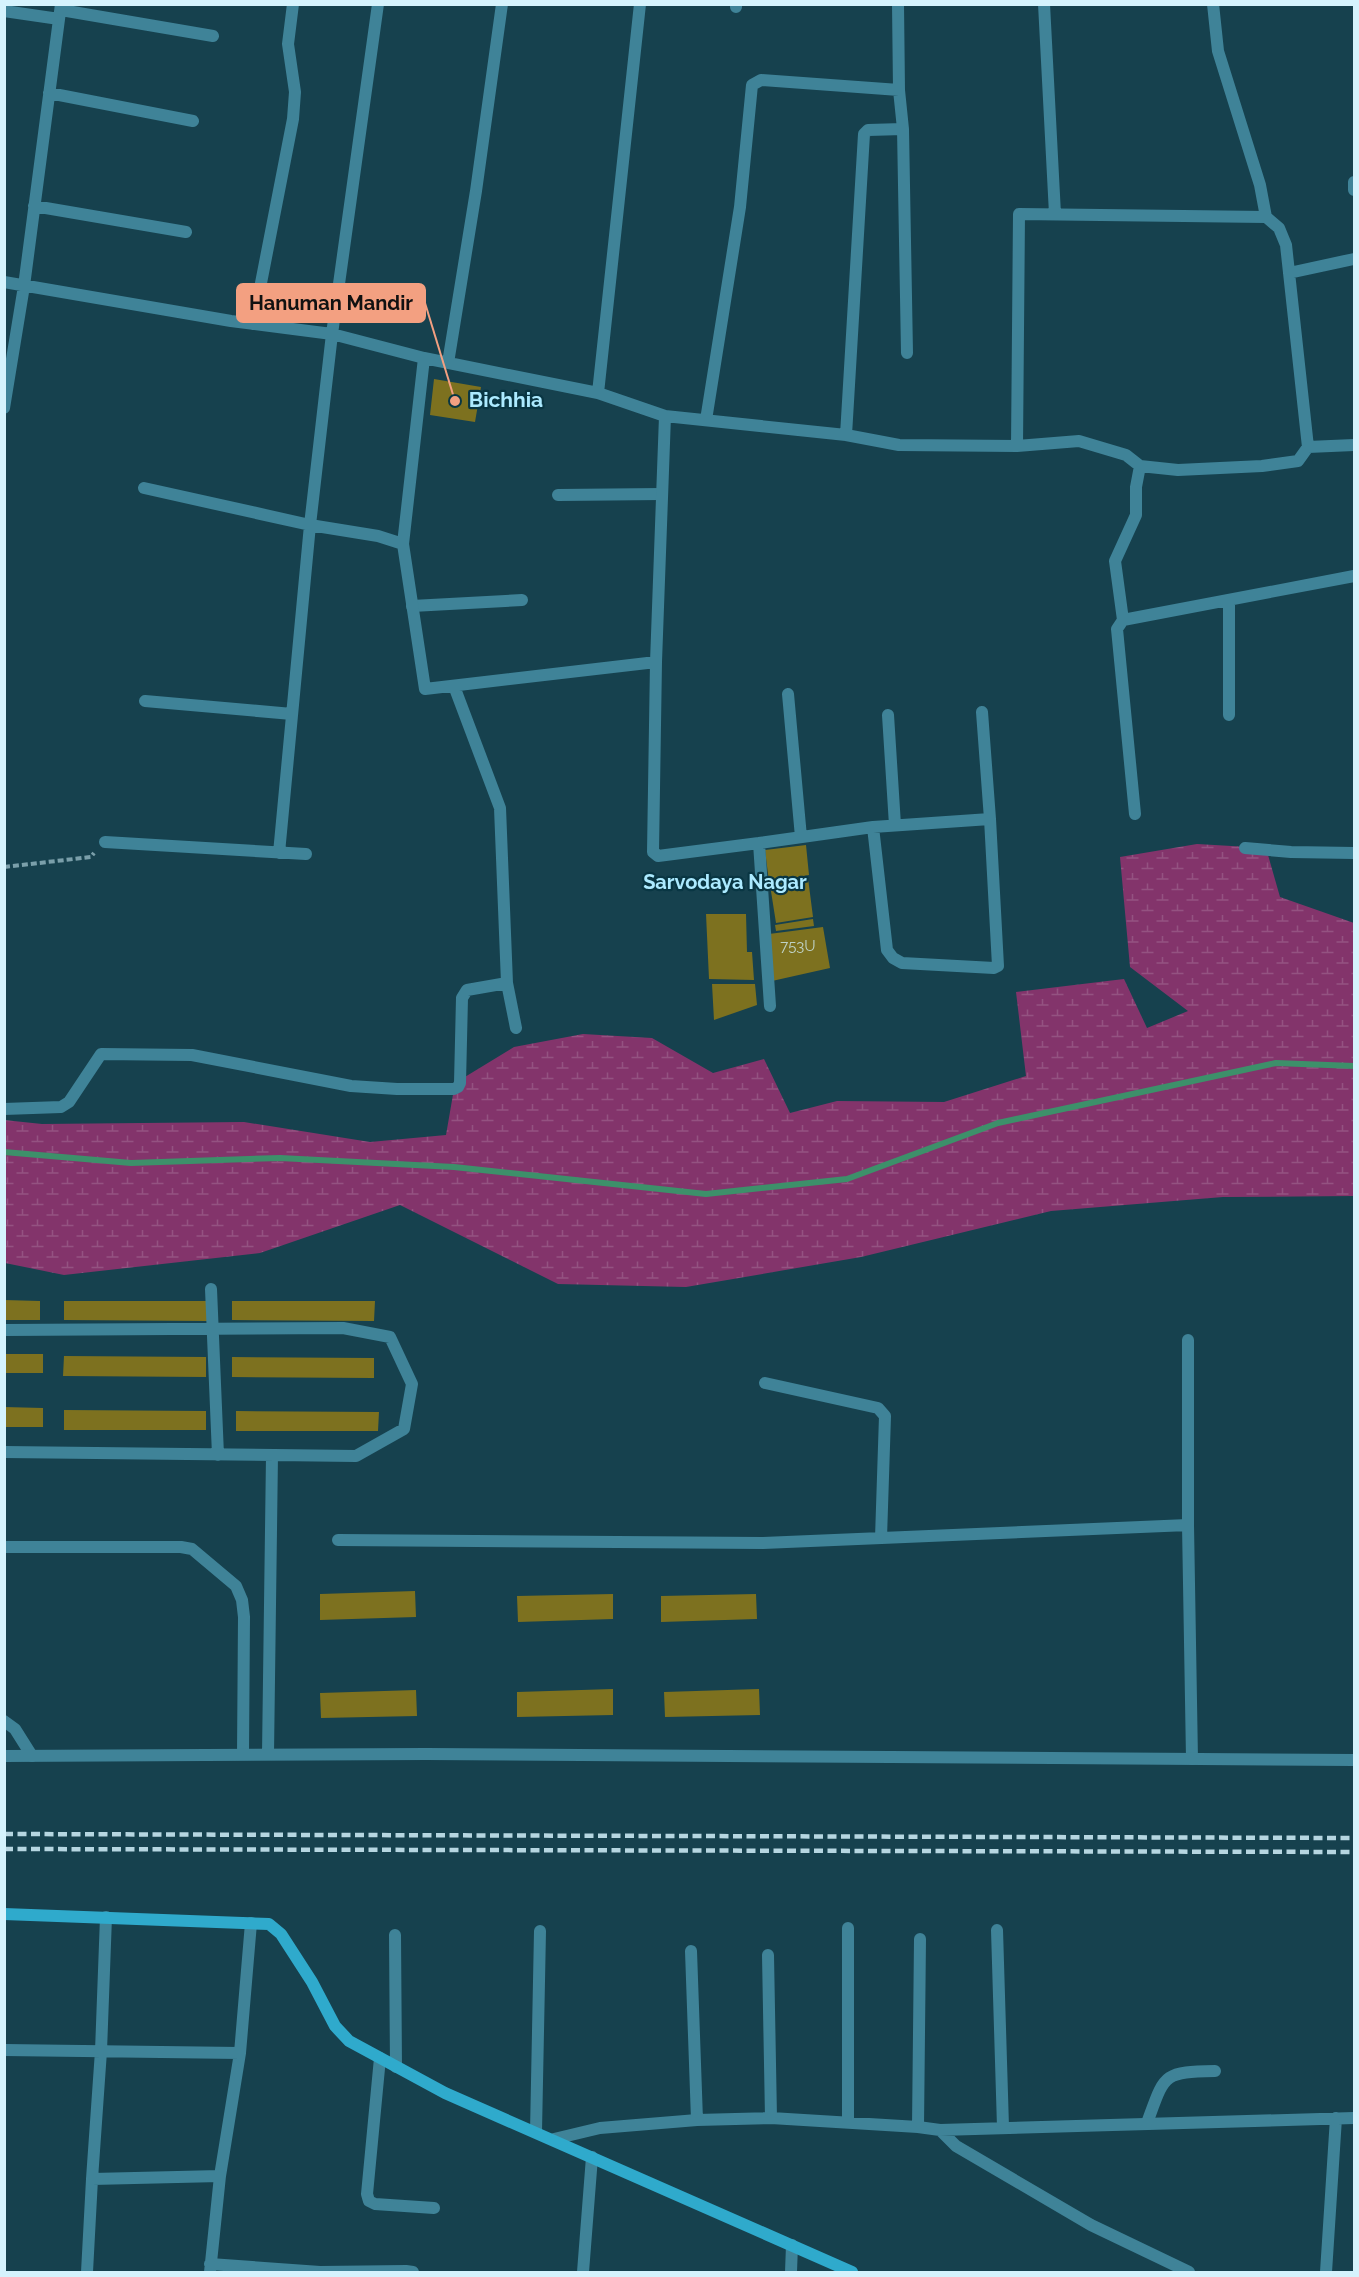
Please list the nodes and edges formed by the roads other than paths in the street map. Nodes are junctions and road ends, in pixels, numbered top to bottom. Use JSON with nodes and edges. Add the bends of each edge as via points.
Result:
{"nodes":[{"id":1,"x":293,"y":4,"type":"edge"},
{"id":2,"x":378,"y":4,"type":"edge"},
{"id":3,"x":502,"y":4,"type":"edge"},
{"id":4,"x":640,"y":4,"type":"edge"},
{"id":5,"x":898,"y":4,"type":"edge"},
{"id":6,"x":1044,"y":4,"type":"edge"},
{"id":7,"x":1213,"y":4,"type":"edge"},
{"id":8,"x":4,"y":11,"type":"edge"},
{"id":9,"x":60,"y":11,"type":"edge"},
{"id":10,"x":213,"y":36,"type":"dead end"},
{"id":11,"x":899,"y":90,"type":"junction"},
{"id":12,"x":50,"y":93,"type":"junction"},
{"id":13,"x":193,"y":121,"type":"dead end"},
{"id":14,"x":903,"y":129,"type":"junction"},
{"id":15,"x":1354,"y":182,"type":"edge"},
{"id":16,"x":1354,"y":190,"type":"edge"},
{"id":17,"x":34,"y":206,"type":"junction"},
{"id":18,"x":1055,"y":214,"type":"junction"},
{"id":19,"x":1266,"y":217,"type":"junction"},
{"id":20,"x":186,"y":232,"type":"dead end"},
{"id":21,"x":1354,"y":259,"type":"edge"},
{"id":22,"x":1289,"y":273,"type":"junction"},
{"id":23,"x":4,"y":282,"type":"edge"},
{"id":24,"x":24,"y":286,"type":"junction"},
{"id":25,"x":253,"y":324,"type":"junction"},
{"id":26,"x":332,"y":334,"type":"junction"},
{"id":27,"x":907,"y":353,"type":"dead end"},
{"id":28,"x":424,"y":358,"type":"junction"},
{"id":29,"x":448,"y":363,"type":"junction"},
{"id":30,"x":598,"y":393,"type":"junction"},
{"id":31,"x":4,"y":408,"type":"edge"},
{"id":32,"x":665,"y":416,"type":"junction"},
{"id":33,"x":706,"y":420,"type":"junction"},
{"id":34,"x":846,"y":435,"type":"junction"},
{"id":35,"x":1354,"y":445,"type":"edge"},
{"id":36,"x":1017,"y":447,"type":"junction"},
{"id":37,"x":1308,"y":447,"type":"junction"},
{"id":38,"x":1140,"y":466,"type":"junction"},
{"id":39,"x":144,"y":488,"type":"dead end"},
{"id":40,"x":663,"y":494,"type":"junction"},
{"id":41,"x":558,"y":495,"type":"dead end"},
{"id":42,"x":310,"y":525,"type":"junction"},
{"id":43,"x":404,"y":544,"type":"junction"},
{"id":44,"x":1354,"y":576,"type":"edge"},
{"id":45,"x":522,"y":600,"type":"dead end"},
{"id":46,"x":1229,"y":600,"type":"junction"},
{"id":47,"x":412,"y":606,"type":"junction"},
{"id":48,"x":1123,"y":620,"type":"junction"},
{"id":49,"x":656,"y":662,"type":"junction"},
{"id":50,"x":454,"y":686,"type":"junction"},
{"id":51,"x":788,"y":694,"type":"dead end"},
{"id":52,"x":145,"y":701,"type":"dead end"},
{"id":53,"x":982,"y":712,"type":"dead end"},
{"id":54,"x":292,"y":714,"type":"junction"},
{"id":55,"x":1229,"y":714,"type":"dead end"},
{"id":56,"x":888,"y":715,"type":"dead end"},
{"id":57,"x":1135,"y":814,"type":"dead end"},
{"id":58,"x":990,"y":819,"type":"junction"},
{"id":59,"x":895,"y":825,"type":"junction"},
{"id":60,"x":873,"y":827,"type":"junction"},
{"id":61,"x":801,"y":837,"type":"junction"},
{"id":62,"x":105,"y":842,"type":"road end"},
{"id":63,"x":759,"y":843,"type":"junction"},
{"id":64,"x":1245,"y":848,"type":"dead end"},
{"id":65,"x":279,"y":853,"type":"junction"},
{"id":66,"x":1354,"y":853,"type":"edge"},
{"id":67,"x":306,"y":854,"type":"dead end"},
{"id":68,"x":507,"y":983,"type":"junction"},
{"id":69,"x":770,"y":1006,"type":"dead end"},
{"id":70,"x":516,"y":1028,"type":"dead end"},
{"id":71,"x":4,"y":1109,"type":"edge"},
{"id":72,"x":211,"y":1289,"type":"dead end"},
{"id":73,"x":4,"y":1329,"type":"edge"},
{"id":74,"x":212,"y":1329,"type":"junction"},
{"id":75,"x":1188,"y":1340,"type":"dead end"},
{"id":76,"x":765,"y":1383,"type":"dead end"},
{"id":77,"x":4,"y":1452,"type":"edge"},
{"id":78,"x":218,"y":1455,"type":"junction"},
{"id":79,"x":272,"y":1455,"type":"junction"},
{"id":80,"x":1188,"y":1525,"type":"junction"},
{"id":81,"x":881,"y":1538,"type":"junction"},
{"id":82,"x":338,"y":1540,"type":"dead end"},
{"id":83,"x":4,"y":1547,"type":"edge"},
{"id":84,"x":4,"y":1721,"type":"edge"},
{"id":85,"x":243,"y":1754,"type":"junction"},
{"id":86,"x":268,"y":1754,"type":"junction"},
{"id":87,"x":4,"y":1756,"type":"edge"},
{"id":88,"x":32,"y":1756,"type":"junction"},
{"id":89,"x":1192,"y":1759,"type":"junction"},
{"id":90,"x":1354,"y":1760,"type":"edge"},
{"id":91,"x":4,"y":1914,"type":"edge"},
{"id":92,"x":106,"y":1917,"type":"junction"},
{"id":93,"x":251,"y":1923,"type":"junction"},
{"id":94,"x":848,"y":1928,"type":"dead end"},
{"id":95,"x":997,"y":1930,"type":"dead end"},
{"id":96,"x":540,"y":1931,"type":"dead end"},
{"id":97,"x":395,"y":1935,"type":"dead end"},
{"id":98,"x":920,"y":1940,"type":"dead end"},
{"id":99,"x":691,"y":1951,"type":"dead end"},
{"id":100,"x":768,"y":1956,"type":"dead end"},
{"id":101,"x":4,"y":2050,"type":"edge"},
{"id":102,"x":101,"y":2051,"type":"junction"},
{"id":103,"x":240,"y":2053,"type":"junction"},
{"id":104,"x":380,"y":2058,"type":"junction"},
{"id":105,"x":396,"y":2067,"type":"junction"},
{"id":106,"x":1215,"y":2071,"type":"dead end"},
{"id":107,"x":771,"y":2118,"type":"junction"},
{"id":108,"x":1336,"y":2118,"type":"junction"},
{"id":109,"x":1354,"y":2118,"type":"edge"},
{"id":110,"x":697,"y":2120,"type":"junction"},
{"id":111,"x":849,"y":2123,"type":"junction"},
{"id":112,"x":1147,"y":2123,"type":"junction"},
{"id":113,"x":918,"y":2127,"type":"junction"},
{"id":114,"x":1004,"y":2127,"type":"junction"},
{"id":115,"x":940,"y":2130,"type":"junction"},
{"id":116,"x":536,"y":2132,"type":"junction"},
{"id":117,"x":554,"y":2139,"type":"junction"},
{"id":118,"x":592,"y":2157,"type":"junction"},
{"id":119,"x":220,"y":2176,"type":"junction"},
{"id":120,"x":92,"y":2179,"type":"junction"},
{"id":121,"x":434,"y":2208,"type":"dead end"},
{"id":122,"x":792,"y":2245,"type":"junction"},
{"id":123,"x":210,"y":2268,"type":"edge"},
{"id":124,"x":87,"y":2272,"type":"edge"},
{"id":125,"x":413,"y":2272,"type":"edge"},
{"id":126,"x":583,"y":2272,"type":"edge"},
{"id":127,"x":791,"y":2272,"type":"edge"},
{"id":128,"x":852,"y":2272,"type":"edge"},
{"id":129,"x":1189,"y":2272,"type":"edge"},
{"id":130,"x":1326,"y":2272,"type":"edge"}],
"edges":[{"from":1,"to":25,"type":"street","via":[[288,44],[294,111]]},
{"from":2,"to":26,"type":"street"},
{"from":3,"to":29,"type":"street"},
{"from":4,"to":30,"type":"street"},
{"from":5,"to":11,"type":"street"},
{"from":6,"to":18,"type":"street"},
{"from":7,"to":19,"type":"street","via":[[1218,51],[1260,185]]},
{"from":8,"to":9,"type":"street"},
{"from":9,"to":10,"type":"street"},
{"from":9,"to":12,"type":"street"},
{"from":11,"to":14,"type":"street"},
{"from":11,"to":33,"type":"street","via":[[761,80],[752,85],[740,207]]},
{"from":12,"to":13,"type":"street"},
{"from":12,"to":17,"type":"street"},
{"from":14,"to":27,"type":"street"},
{"from":14,"to":34,"type":"street","via":[[868,130],[864,134]]},
{"from":15,"to":16,"type":"street"},
{"from":17,"to":20,"type":"street"},
{"from":17,"to":24,"type":"street"},
{"from":18,"to":19,"type":"street"},
{"from":18,"to":36,"type":"street","via":[[1020,214]]},
{"from":19,"to":22,"type":"street","via":[[1279,228],[1286,244]]},
{"from":21,"to":22,"type":"street"},
{"from":22,"to":37,"type":"street"},
{"from":23,"to":24,"type":"street"},
{"from":24,"to":25,"type":"street"},
{"from":24,"to":31,"type":"street"},
{"from":25,"to":26,"type":"street"},
{"from":26,"to":28,"type":"street"},
{"from":26,"to":42,"type":"street"},
{"from":28,"to":29,"type":"street"},
{"from":28,"to":43,"type":"street"},
{"from":29,"to":30,"type":"street"},
{"from":30,"to":32,"type":"street"},
{"from":32,"to":33,"type":"street"},
{"from":32,"to":40,"type":"street"},
{"from":33,"to":34,"type":"street"},
{"from":34,"to":36,"type":"street","via":[[899,445]]},
{"from":35,"to":37,"type":"street"},
{"from":36,"to":38,"type":"street","via":[[1079,441],[1125,455]]},
{"from":37,"to":38,"type":"street","via":[[1298,461],[1262,466],[1178,470]]},
{"from":38,"to":48,"type":"street","via":[[1136,514],[1115,561]]},
{"from":39,"to":42,"type":"street"},
{"from":40,"to":41,"type":"street"},
{"from":40,"to":49,"type":"street"},
{"from":42,"to":43,"type":"street"},
{"from":42,"to":54,"type":"street"},
{"from":43,"to":47,"type":"street"},
{"from":44,"to":46,"type":"street"},
{"from":45,"to":47,"type":"street"},
{"from":46,"to":48,"type":"street"},
{"from":46,"to":55,"type":"street"},
{"from":47,"to":50,"type":"street","via":[[425,689]]},
{"from":48,"to":57,"type":"street","via":[[1117,629]]},
{"from":49,"to":50,"type":"street"},
{"from":49,"to":63,"type":"street","via":[[655,856]]},
{"from":50,"to":68,"type":"street","via":[[500,808]]},
{"from":51,"to":61,"type":"street"},
{"from":52,"to":54,"type":"street"},
{"from":53,"to":58,"type":"street"},
{"from":54,"to":65,"type":"street"},
{"from":56,"to":59,"type":"street"},
{"from":58,"to":59,"type":"street"},
{"from":58,"to":60,"type":"street","via":[[998,966],[994,968],[902,963],[893,958],[887,951]]},
{"from":59,"to":60,"type":"street"},
{"from":60,"to":61,"type":"street"},
{"from":61,"to":63,"type":"street"},
{"from":62,"to":65,"type":"street"},
{"from":63,"to":69,"type":"street"},
{"from":64,"to":66,"type":"street"},
{"from":65,"to":67,"type":"street"},
{"from":68,"to":70,"type":"street"},
{"from":68,"to":71,"type":"street","via":[[467,990],[462,998],[460,1083],[454,1089],[351,1086],[192,1055],[101,1054],[69,1102],[61,1107]]},
{"from":72,"to":74,"type":"street"},
{"from":73,"to":74,"type":"street"},
{"from":74,"to":78,"type":"street"},
{"from":74,"to":79,"type":"street","via":[[343,1328],[390,1337],[412,1384],[405,1429],[357,1456]]},
{"from":75,"to":80,"type":"street"},
{"from":76,"to":81,"type":"street","via":[[882,1411],[885,1416]]},
{"from":77,"to":78,"type":"street"},
{"from":78,"to":79,"type":"street"},
{"from":79,"to":86,"type":"street"},
{"from":80,"to":81,"type":"street"},
{"from":80,"to":89,"type":"street"},
{"from":81,"to":82,"type":"street","via":[[763,1543]]},
{"from":83,"to":85,"type":"street","via":[[181,1547],[192,1549],[236,1586],[244,1617]]},
{"from":84,"to":88,"type":"street","via":[[15,1729]]},
{"from":85,"to":86,"type":"street"},
{"from":85,"to":88,"type":"street"},
{"from":86,"to":89,"type":"street"},
{"from":87,"to":88,"type":"street"},
{"from":89,"to":90,"type":"street"},
{"from":91,"to":92,"type":"street"},
{"from":92,"to":93,"type":"street"},
{"from":92,"to":102,"type":"street"},
{"from":93,"to":103,"type":"street"},
{"from":93,"to":104,"type":"street","via":[[270,1924],[312,1982],[335,2026],[349,2041]]},
{"from":94,"to":111,"type":"street"},
{"from":95,"to":114,"type":"street"},
{"from":96,"to":116,"type":"street"},
{"from":97,"to":105,"type":"street"},
{"from":98,"to":113,"type":"street"},
{"from":99,"to":110,"type":"street"},
{"from":100,"to":107,"type":"street"},
{"from":101,"to":102,"type":"street"},
{"from":102,"to":103,"type":"street"},
{"from":102,"to":120,"type":"street"},
{"from":103,"to":119,"type":"street"},
{"from":104,"to":105,"type":"street"},
{"from":104,"to":121,"type":"street","via":[[369,2201]]},
{"from":105,"to":116,"type":"street"},
{"from":106,"to":112,"type":"street","via":[[1172,2075],[1158,2091]]},
{"from":107,"to":110,"type":"street"},
{"from":107,"to":111,"type":"street"},
{"from":108,"to":109,"type":"street"},
{"from":108,"to":112,"type":"street"},
{"from":108,"to":130,"type":"street"},
{"from":110,"to":117,"type":"street","via":[[600,2128]]},
{"from":111,"to":113,"type":"street"},
{"from":112,"to":114,"type":"street"},
{"from":113,"to":115,"type":"street"},
{"from":114,"to":115,"type":"street"},
{"from":115,"to":129,"type":"street","via":[[956,2146],[1091,2224]]},
{"from":116,"to":117,"type":"street"},
{"from":117,"to":118,"type":"street"},
{"from":118,"to":122,"type":"street"},
{"from":118,"to":126,"type":"street"},
{"from":119,"to":120,"type":"street"},
{"from":119,"to":123,"type":"street"},
{"from":120,"to":124,"type":"street"},
{"from":122,"to":127,"type":"street"},
{"from":122,"to":128,"type":"street"},
{"from":123,"to":125,"type":"street"}]}
